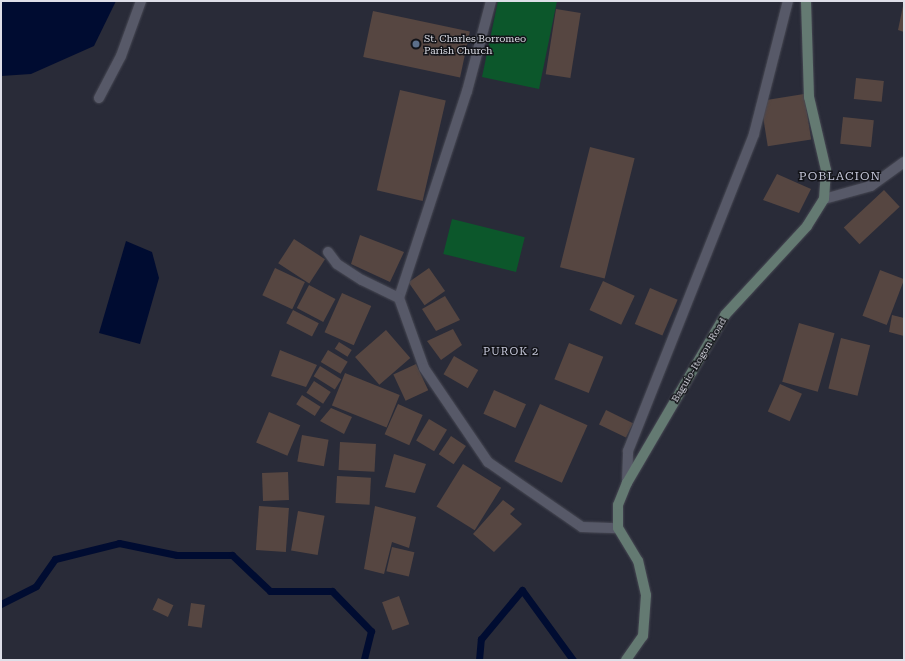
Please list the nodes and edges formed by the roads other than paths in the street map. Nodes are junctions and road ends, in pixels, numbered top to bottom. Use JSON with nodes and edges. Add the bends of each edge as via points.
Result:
{"nodes":[{"id":1,"x":140,"y":1,"type":"edge"},
{"id":2,"x":491,"y":1,"type":"edge"},
{"id":3,"x":788,"y":1,"type":"edge"},
{"id":4,"x":806,"y":1,"type":"edge"},
{"id":5,"x":99,"y":98,"type":"dead end"},
{"id":6,"x":904,"y":162,"type":"edge"},
{"id":7,"x":824,"y":198,"type":"junction"},
{"id":8,"x":328,"y":252,"type":"dead end"},
{"id":9,"x":399,"y":298,"type":"junction"},
{"id":10,"x":628,"y":483,"type":"junction"},
{"id":11,"x":618,"y":528,"type":"junction"},
{"id":12,"x":626,"y":660,"type":"edge"}],
"edges":[{"from":1,"to":5,"type":"street","via":[[121,56]]},
{"from":2,"to":9,"type":"street","via":[[467,91]]},
{"from":3,"to":10,"type":"street","via":[[754,134],[628,450]]},
{"from":4,"to":7,"type":"main road","name":"Baguio-Itogon Road","via":[[809,97],[826,170]]},
{"from":6,"to":7,"type":"street","via":[[872,186]]},
{"from":7,"to":10,"type":"main road","name":"Baguio-Itogon Road","via":[[807,226],[726,315]]},
{"from":8,"to":9,"type":"street","via":[[337,264],[362,280]]},
{"from":9,"to":11,"type":"street","via":[[424,368],[488,462],[582,527]]},
{"from":10,"to":11,"type":"main road","name":"Baguio-Itogon Road","via":[[618,505]]},
{"from":11,"to":12,"type":"main road","via":[[638,561],[646,595],[644,636],[638,648]]}]}
